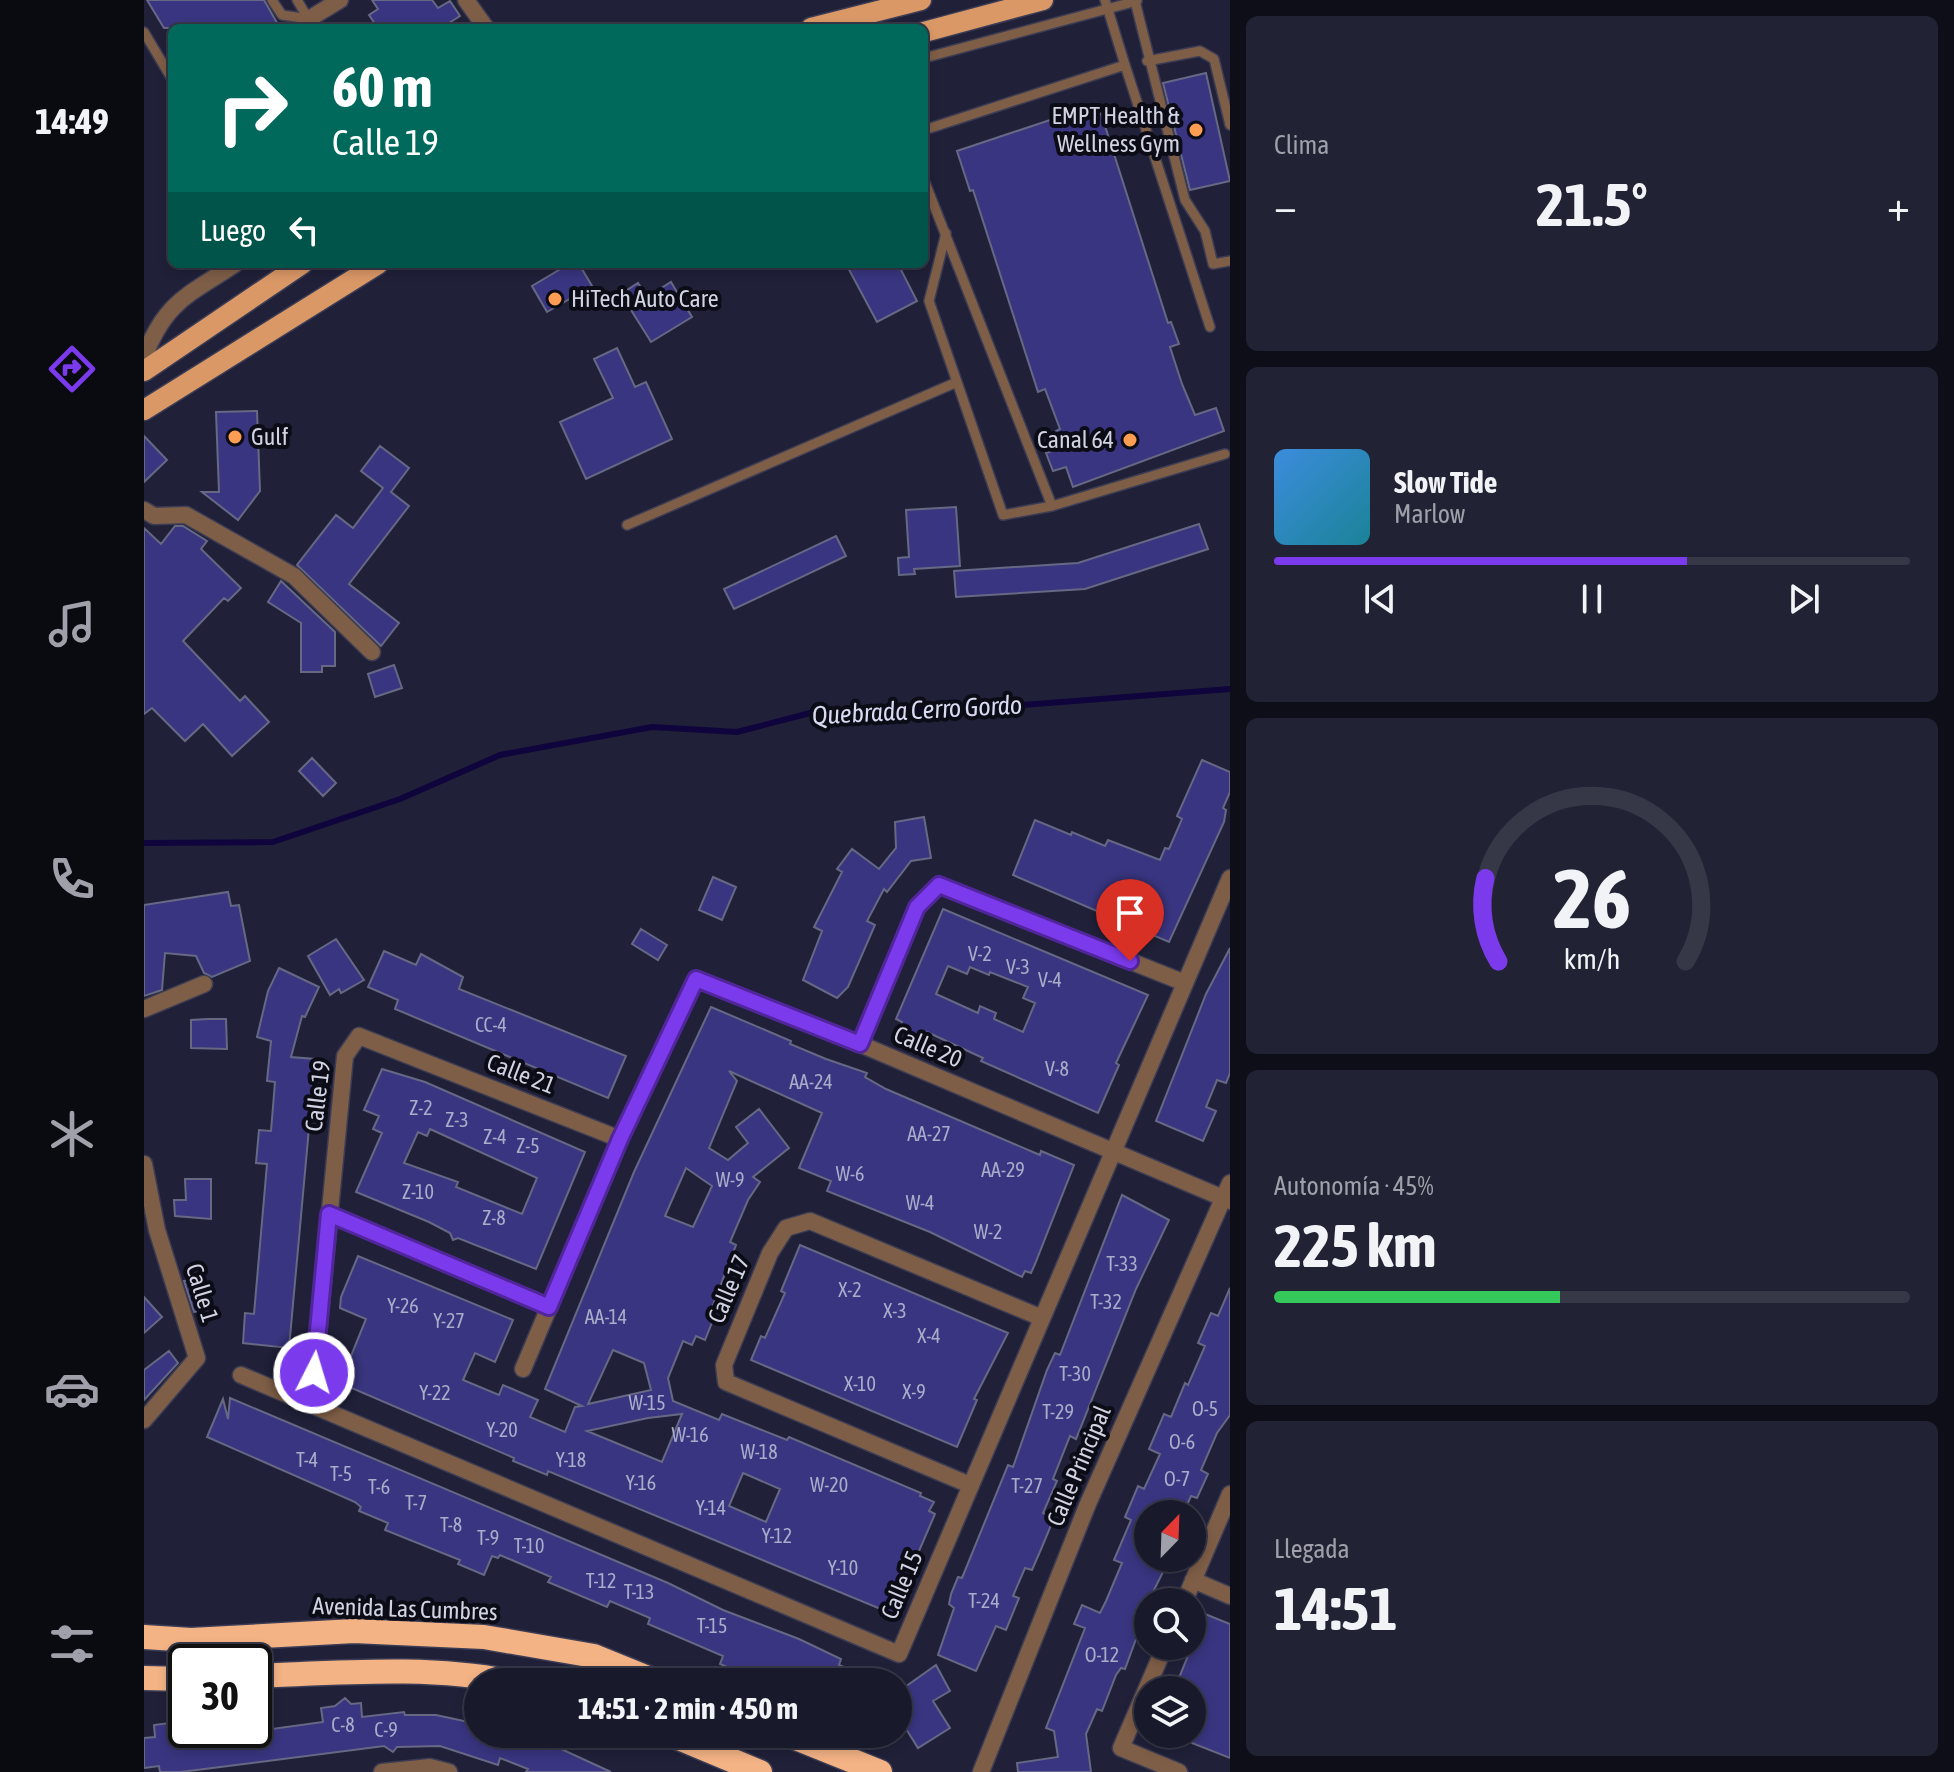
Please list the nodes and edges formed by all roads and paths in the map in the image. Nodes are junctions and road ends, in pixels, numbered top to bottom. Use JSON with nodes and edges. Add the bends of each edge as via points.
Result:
{"nodes":[{"id":1,"x":272,"y":0,"type":"edge"},
{"id":2,"x":297,"y":0,"type":"edge"},
{"id":3,"x":340,"y":0,"type":"edge"},
{"id":4,"x":466,"y":0,"type":"edge"},
{"id":5,"x":921,"y":0,"type":"edge"},
{"id":6,"x":1043,"y":0,"type":"edge"},
{"id":7,"x":1138,"y":1,"type":"edge"},
{"id":8,"x":1107,"y":4,"type":"edge"},
{"id":9,"x":861,"y":21,"type":"edge"},
{"id":10,"x":312,"y":24,"type":"edge"},
{"id":11,"x":483,"y":24,"type":"edge"},
{"id":12,"x":840,"y":24,"type":"edge"},
{"id":13,"x":928,"y":31,"type":"edge"},
{"id":14,"x":144,"y":32,"type":"edge"},
{"id":15,"x":928,"y":57,"type":"edge"},
{"id":16,"x":1147,"y":61,"type":"junction"},
{"id":17,"x":1125,"y":65,"type":"junction"},
{"id":18,"x":168,"y":72,"type":"edge"},
{"id":19,"x":1230,"y":125,"type":"edge"},
{"id":20,"x":928,"y":129,"type":"edge"},
{"id":21,"x":928,"y":190,"type":"edge"},
{"id":22,"x":946,"y":233,"type":"junction"},
{"id":23,"x":1230,"y":261,"type":"edge"},
{"id":24,"x":229,"y":268,"type":"edge"},
{"id":25,"x":296,"y":268,"type":"edge"},
{"id":26,"x":372,"y":268,"type":"edge"},
{"id":27,"x":1210,"y":327,"type":"dead end"},
{"id":28,"x":144,"y":357,"type":"edge"},
{"id":29,"x":144,"y":371,"type":"edge"},
{"id":30,"x":957,"y":382,"type":"junction"},
{"id":31,"x":144,"y":410,"type":"edge"},
{"id":32,"x":1225,"y":454,"type":"dead end"},
{"id":33,"x":1052,"y":506,"type":"junction"},
{"id":34,"x":144,"y":510,"type":"edge"},
{"id":35,"x":627,"y":525,"type":"dead end"},
{"id":36,"x":372,"y":652,"type":"dead end"},
{"id":37,"x":1230,"y":878,"type":"edge"},
{"id":38,"x":1185,"y":983,"type":"junction"},
{"id":39,"x":204,"y":984,"type":"dead end"},
{"id":40,"x":144,"y":1009,"type":"edge"},
{"id":41,"x":860,"y":1044,"type":"junction"},
{"id":42,"x":404,"y":1054,"type":"joint"},
{"id":43,"x":620,"y":1139,"type":"junction"},
{"id":44,"x":1112,"y":1151,"type":"junction"},
{"id":45,"x":144,"y":1164,"type":"edge"},
{"id":46,"x":1228,"y":1194,"type":"edge"},
{"id":47,"x":329,"y":1214,"type":"junction"},
{"id":48,"x":157,"y":1230,"type":"junction"},
{"id":49,"x":144,"y":1244,"type":"edge"},
{"id":50,"x":549,"y":1307,"type":"junction"},
{"id":51,"x":1042,"y":1318,"type":"junction"},
{"id":52,"x":523,"y":1369,"type":"dead end"},
{"id":53,"x":241,"y":1375,"type":"dead end"},
{"id":54,"x":311,"y":1405,"type":"junction"},
{"id":55,"x":144,"y":1420,"type":"edge"},
{"id":56,"x":970,"y":1485,"type":"junction"},
{"id":57,"x":1230,"y":1494,"type":"edge"},
{"id":58,"x":1193,"y":1580,"type":"junction"},
{"id":59,"x":1190,"y":1588,"type":"edge"},
{"id":60,"x":1230,"y":1596,"type":"edge"},
{"id":61,"x":144,"y":1637,"type":"edge"},
{"id":62,"x":1159,"y":1660,"type":"edge"},
{"id":63,"x":624,"y":1668,"type":"edge"},
{"id":64,"x":272,"y":1675,"type":"edge"},
{"id":65,"x":464,"y":1675,"type":"edge"},
{"id":66,"x":144,"y":1678,"type":"edge"},
{"id":67,"x":168,"y":1679,"type":"edge"},
{"id":68,"x":703,"y":1748,"type":"edge"},
{"id":69,"x":821,"y":1748,"type":"edge"},
{"id":70,"x":382,"y":1772,"type":"edge"},
{"id":71,"x":449,"y":1772,"type":"edge"},
{"id":72,"x":760,"y":1772,"type":"edge"},
{"id":73,"x":880,"y":1772,"type":"edge"},
{"id":74,"x":981,"y":1772,"type":"edge"},
{"id":75,"x":1179,"y":1772,"type":"edge"}],
"edges":[{"from":1,"to":10,"type":"lane","via":[[282,15]]},
{"from":2,"to":10,"type":"lane"},
{"from":3,"to":10,"type":"street"},
{"from":4,"to":11,"type":"street"},
{"from":5,"to":9,"type":"main road"},
{"from":6,"to":13,"type":"main road"},
{"from":7,"to":8,"type":"lane"},
{"from":7,"to":16,"type":"lane"},
{"from":8,"to":15,"type":"lane"},
{"from":8,"to":17,"type":"lane"},
{"from":9,"to":12,"type":"main road"},
{"from":14,"to":18,"type":"lane"},
{"from":16,"to":19,"type":"lane","via":[[1200,51],[1214,59]]},
{"from":16,"to":23,"type":"lane","via":[[1185,200],[1205,231],[1213,264]]},
{"from":17,"to":20,"type":"lane"},
{"from":17,"to":27,"type":"lane"},
{"from":21,"to":22,"type":"lane"},
{"from":22,"to":30,"type":"lane","via":[[929,301]]},
{"from":22,"to":33,"type":"lane"},
{"from":24,"to":28,"type":"street","via":[[173,306],[160,320]]},
{"from":25,"to":29,"type":"main road"},
{"from":26,"to":31,"type":"main road"},
{"from":30,"to":33,"type":"lane","via":[[1003,515]]},
{"from":30,"to":35,"type":"lane"},
{"from":32,"to":33,"type":"lane"},
{"from":34,"to":36,"type":"street","via":[[154,516],[186,515],[294,576]]},
{"from":37,"to":38,"type":"street","name":"Calle 15"},
{"from":38,"to":41,"type":"street","via":[[939,885],[917,907]]},
{"from":38,"to":44,"type":"street","name":"Calle 15"},
{"from":39,"to":40,"type":"street"},
{"from":41,"to":43,"type":"street","name":"Calle 20","via":[[696,979]]},
{"from":41,"to":44,"type":"street","name":"Calle 20"},
{"from":42,"to":43,"type":"street","name":"Calle 21"},
{"from":42,"to":47,"type":"street","name":"Calle 19","via":[[359,1036],[345,1056]]},
{"from":43,"to":50,"type":"street","name":"Calle 20"},
{"from":44,"to":46,"type":"street","name":"Calle 20"},
{"from":44,"to":51,"type":"street","name":"Calle 15"},
{"from":45,"to":48,"type":"street","name":"Calle 1"},
{"from":46,"to":74,"type":"street","name":"Calle Principal","via":[[1087,1506]]},
{"from":47,"to":50,"type":"street"},
{"from":47,"to":54,"type":"street","name":"Calle 19"},
{"from":48,"to":49,"type":"street"},
{"from":48,"to":55,"type":"street","name":"Calle 1","via":[[197,1358]]},
{"from":50,"to":52,"type":"street","name":"Calle 20"},
{"from":51,"to":56,"type":"street","name":"Calle 15"},
{"from":51,"to":56,"type":"street","name":"Calle 17","via":[[810,1221],[786,1228],[770,1253],[724,1365],[726,1382]]},
{"from":53,"to":54,"type":"street","name":"Calle 15"},
{"from":54,"to":56,"type":"street","name":"Calle 15","via":[[899,1654]]},
{"from":57,"to":58,"type":"street"},
{"from":58,"to":59,"type":"street"},
{"from":58,"to":60,"type":"street"},
{"from":61,"to":63,"type":"highway","name":"Avenida Las Cumbres","via":[[191,1640],[354,1631],[484,1637],[594,1656]]},
{"from":62,"to":75,"type":"street","via":[[1121,1748]]},
{"from":64,"to":65,"type":"highway"},
{"from":66,"to":67,"type":"highway"},
{"from":68,"to":72,"type":"highway"},
{"from":69,"to":73,"type":"highway"},
{"from":70,"to":71,"type":"street","via":[[430,1767]]}]}
